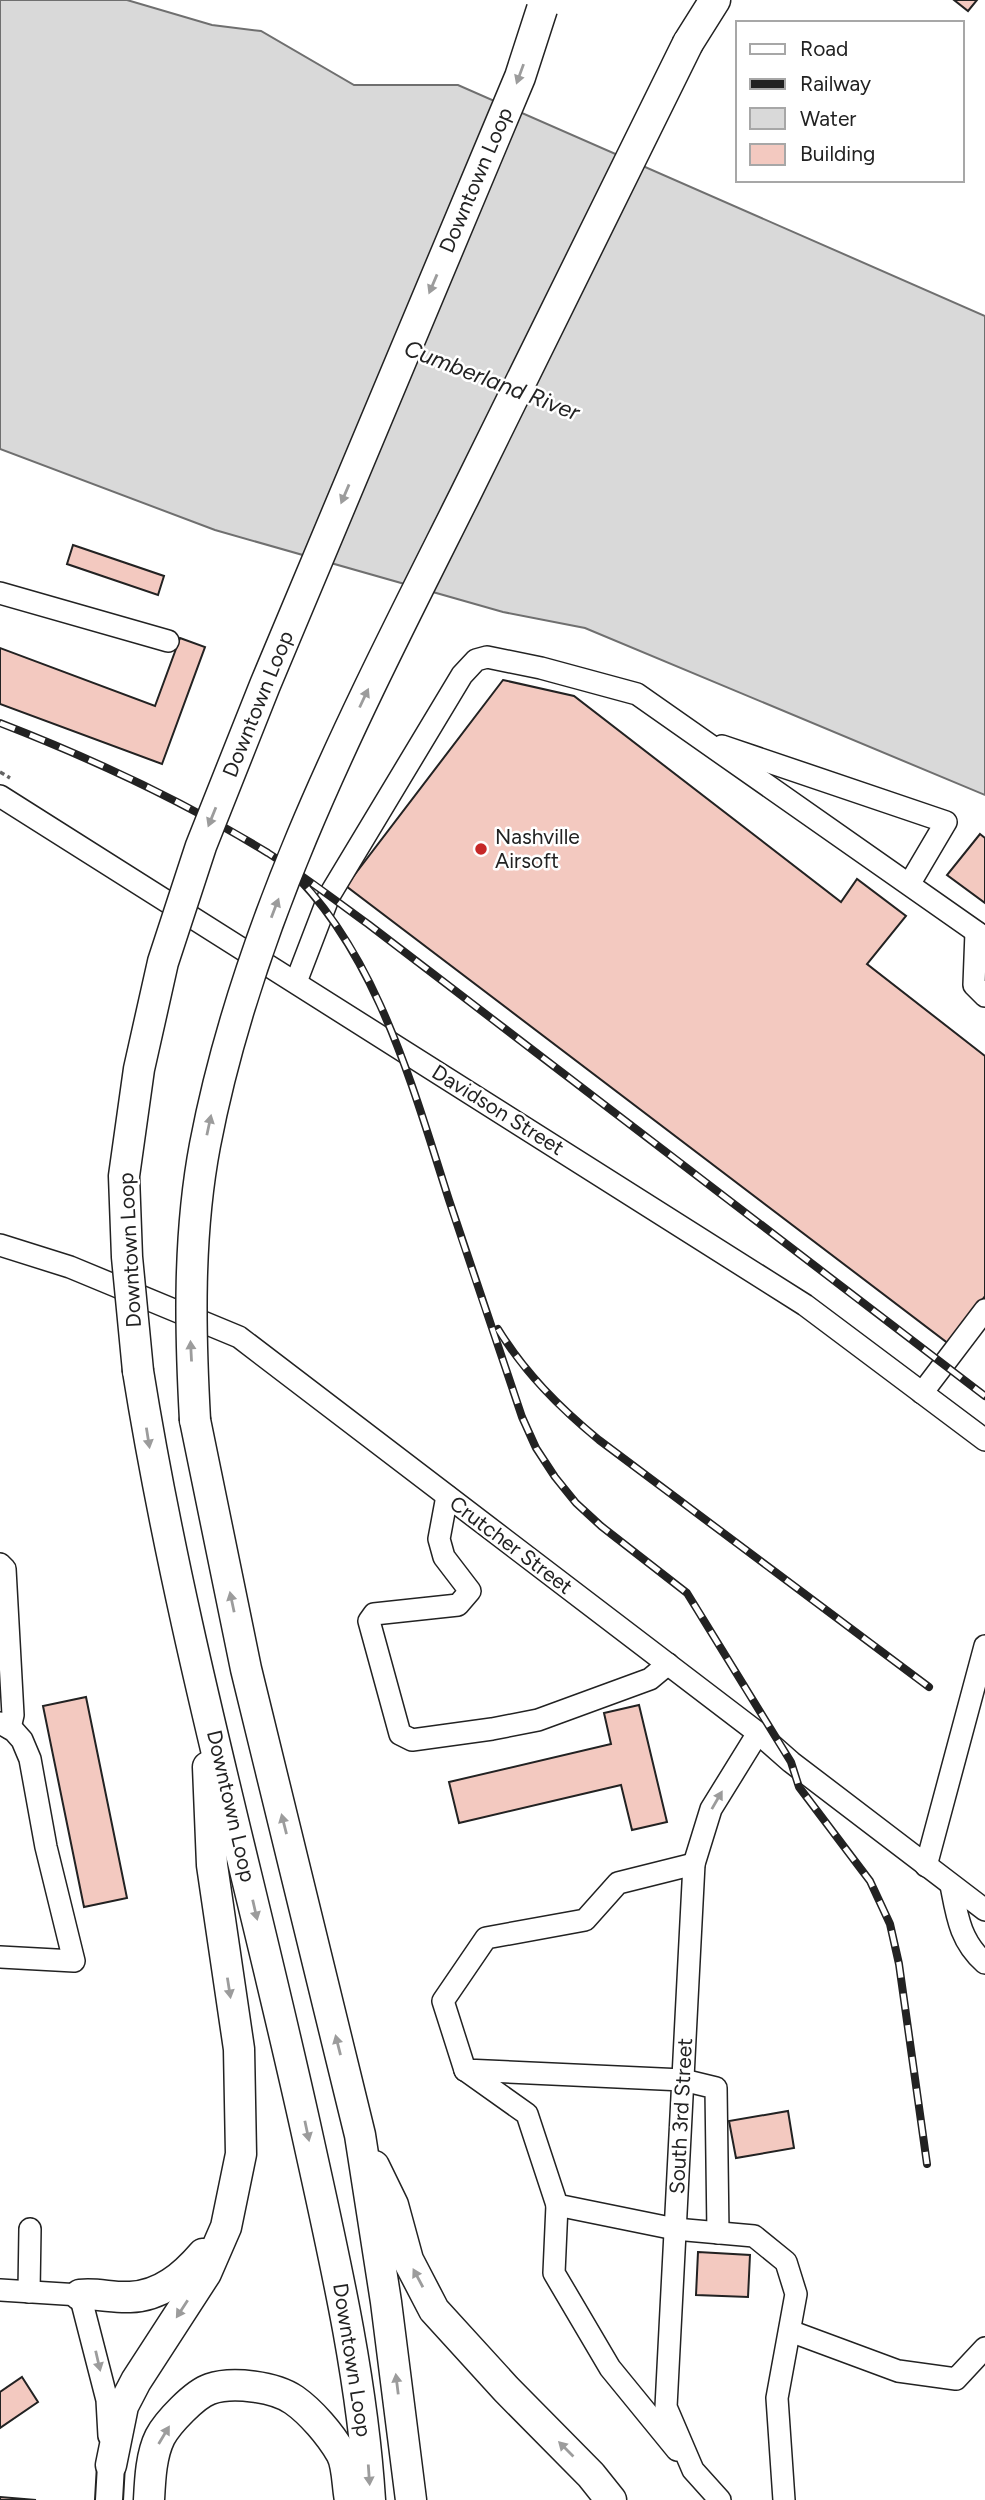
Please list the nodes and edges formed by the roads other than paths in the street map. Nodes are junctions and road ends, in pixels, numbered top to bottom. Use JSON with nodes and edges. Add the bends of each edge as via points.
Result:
{"nodes":[{"id":1,"x":712,"y":0,"type":"edge"},
{"id":2,"x":545,"y":3,"type":"edge"},
{"id":3,"x":0,"y":593,"type":"edge"},
{"id":4,"x":168,"y":641,"type":"dead end"},
{"id":5,"x":696,"y":737,"type":"junction"},
{"id":6,"x":0,"y":796,"type":"edge"},
{"id":7,"x":910,"y":883,"type":"junction"},
{"id":8,"x":982,"y":932,"type":"edge"},
{"id":9,"x":296,"y":982,"type":"junction"},
{"id":10,"x":985,"y":996,"type":"edge"},
{"id":11,"x":0,"y":1245,"type":"edge"},
{"id":12,"x":985,"y":1310,"type":"edge"},
{"id":13,"x":922,"y":1393,"type":"junction"},
{"id":14,"x":985,"y":1440,"type":"edge"},
{"id":15,"x":447,"y":1496,"type":"junction"},
{"id":16,"x":0,"y":1564,"type":"edge"},
{"id":17,"x":985,"y":1646,"type":"edge"},
{"id":18,"x":668,"y":1664,"type":"junction"},
{"id":19,"x":206,"y":1700,"type":"junction"},
{"id":20,"x":5,"y":1726,"type":"edge"},
{"id":21,"x":758,"y":1733,"type":"junction"},
{"id":22,"x":694,"y":1864,"type":"junction"},
{"id":23,"x":926,"y":1866,"type":"junction"},
{"id":24,"x":951,"y":1885,"type":"junction"},
{"id":25,"x":985,"y":1910,"type":"edge"},
{"id":26,"x":0,"y":1956,"type":"edge"},
{"id":27,"x":985,"y":1963,"type":"edge"},
{"id":28,"x":465,"y":2070,"type":"junction"},
{"id":29,"x":683,"y":2080,"type":"junction"},
{"id":30,"x":360,"y":2135,"type":"junction"},
{"id":31,"x":557,"y":2205,"type":"junction"},
{"id":32,"x":226,"y":2227,"type":"junction"},
{"id":33,"x":675,"y":2229,"type":"junction"},
{"id":34,"x":30,"y":2230,"type":"dead end"},
{"id":35,"x":718,"y":2233,"type":"junction"},
{"id":36,"x":0,"y":2290,"type":"edge"},
{"id":37,"x":29,"y":2292,"type":"junction"},
{"id":38,"x":80,"y":2295,"type":"junction"},
{"id":39,"x":789,"y":2332,"type":"junction"},
{"id":40,"x":985,"y":2348,"type":"edge"},
{"id":41,"x":111,"y":2465,"type":"junction"},
{"id":42,"x":693,"y":2470,"type":"junction"},
{"id":43,"x":109,"y":2500,"type":"edge"},
{"id":44,"x":149,"y":2500,"type":"edge"},
{"id":45,"x":350,"y":2500,"type":"edge"},
{"id":46,"x":370,"y":2500,"type":"edge"},
{"id":47,"x":411,"y":2500,"type":"edge"},
{"id":48,"x":611,"y":2500,"type":"edge"},
{"id":49,"x":720,"y":2500,"type":"edge"},
{"id":50,"x":784,"y":2500,"type":"edge"}],
"edges":[{"from":30,"to":1,"type":"highway","name":"Downtown Loop","one_way":true,"bridge":true,"via":[[246,1669],[195,1420],[190,1329],[204,1148],[225,1054],[305,828],[365,695]]},
{"from":2,"to":19,"type":"highway","name":"Downtown Loop","one_way":true,"bridge":true,"via":[[520,78],[201,845],[163,962],[139,1069],[124,1175],[138,1371],[152,1459]]},
{"from":3,"to":4,"type":"street"},
{"from":5,"to":7,"type":"street"},
{"from":5,"to":7,"type":"street","via":[[946,822]]},
{"from":5,"to":9,"type":"street","via":[[637,694],[541,668],[487,657],[476,660],[462,675],[329,896]]},
{"from":6,"to":9,"type":"street","name":"Davidson Street"},
{"from":7,"to":8,"type":"street"},
{"from":8,"to":10,"type":"street","via":[[974,985]]},
{"from":9,"to":13,"type":"street","name":"Davidson Street","via":[[805,1305]]},
{"from":11,"to":15,"type":"street","name":"Crutcher Street","via":[[71,1267],[239,1337]]},
{"from":12,"to":13,"type":"street"},
{"from":13,"to":14,"type":"street","name":"Davidson Street"},
{"from":15,"to":18,"type":"street","name":"Crutcher Street"},
{"from":15,"to":18,"type":"street","via":[[439,1539],[444,1557],[470,1591],[458,1605],[374,1614],[369,1621],[400,1734],[412,1741],[538,1720],[650,1679]]},
{"from":16,"to":20,"type":"street","via":[[5,1569],[13,1716]]},
{"from":17,"to":23,"type":"street"},
{"from":18,"to":21,"type":"street","name":"Crutcher Street"},
{"from":19,"to":32,"type":"highway","one_way":true,"via":[[212,1865],[239,2049],[241,2093],[242,2154]]},
{"from":19,"to":46,"type":"highway","name":"Downtown Loop","one_way":true,"via":[[337,2269],[357,2377]]},
{"from":20,"to":26,"type":"street","via":[[22,1740],[30,1759],[74,1961]]},
{"from":22,"to":21,"type":"street","name":"South 3rd Street","one_way":true,"via":[[711,1809]]},
{"from":21,"to":23,"type":"street","name":"Crutcher Street"},
{"from":22,"to":28,"type":"street","via":[[618,1883],[585,1920],[486,1938],[443,2001]]},
{"from":22,"to":29,"type":"street","name":"South 3rd Street"},
{"from":23,"to":24,"type":"street","name":"Crutcher Street"},
{"from":24,"to":25,"type":"street","name":"Crutcher Street"},
{"from":24,"to":27,"type":"street","via":[[971,1951]]},
{"from":28,"to":29,"type":"street"},
{"from":28,"to":31,"type":"street","via":[[527,2114]]},
{"from":29,"to":33,"type":"street","name":"South 3rd Street"},
{"from":29,"to":35,"type":"street","via":[[716,2088]]},
{"from":47,"to":30,"type":"highway","name":"Downtown Loop","one_way":true},
{"from":48,"to":30,"type":"highway","one_way":true,"via":[[434,2310],[408,2260],[393,2205]]},
{"from":31,"to":33,"type":"street"},
{"from":31,"to":42,"type":"street","via":[[554,2273],[610,2368]]},
{"from":32,"to":38,"type":"highway","via":[[177,2281],[156,2291],[130,2297]]},
{"from":32,"to":41,"type":"highway","one_way":true,"via":[[206,2273],[123,2406]]},
{"from":33,"to":35,"type":"street"},
{"from":33,"to":42,"type":"street","name":"South 3rd Street","via":[[666,2407]]},
{"from":34,"to":37,"type":"street"},
{"from":35,"to":39,"type":"street","via":[[754,2236],[786,2262],[796,2294]]},
{"from":36,"to":37,"type":"street"},
{"from":37,"to":38,"type":"street"},
{"from":38,"to":41,"type":"street","one_way":true,"via":[[107,2400]]},
{"from":39,"to":40,"type":"street","via":[[898,2371],[956,2379]]},
{"from":39,"to":50,"type":"street","via":[[777,2398]]},
{"from":41,"to":43,"type":"main road"},
{"from":42,"to":49,"type":"street","name":"South 3rd Street"},
{"from":44,"to":45,"type":"highway","one_way":true,"via":[[150,2473],[160,2437],[181,2410],[209,2389],[243,2385],[293,2400],[321,2426],[342,2455]]}]}
